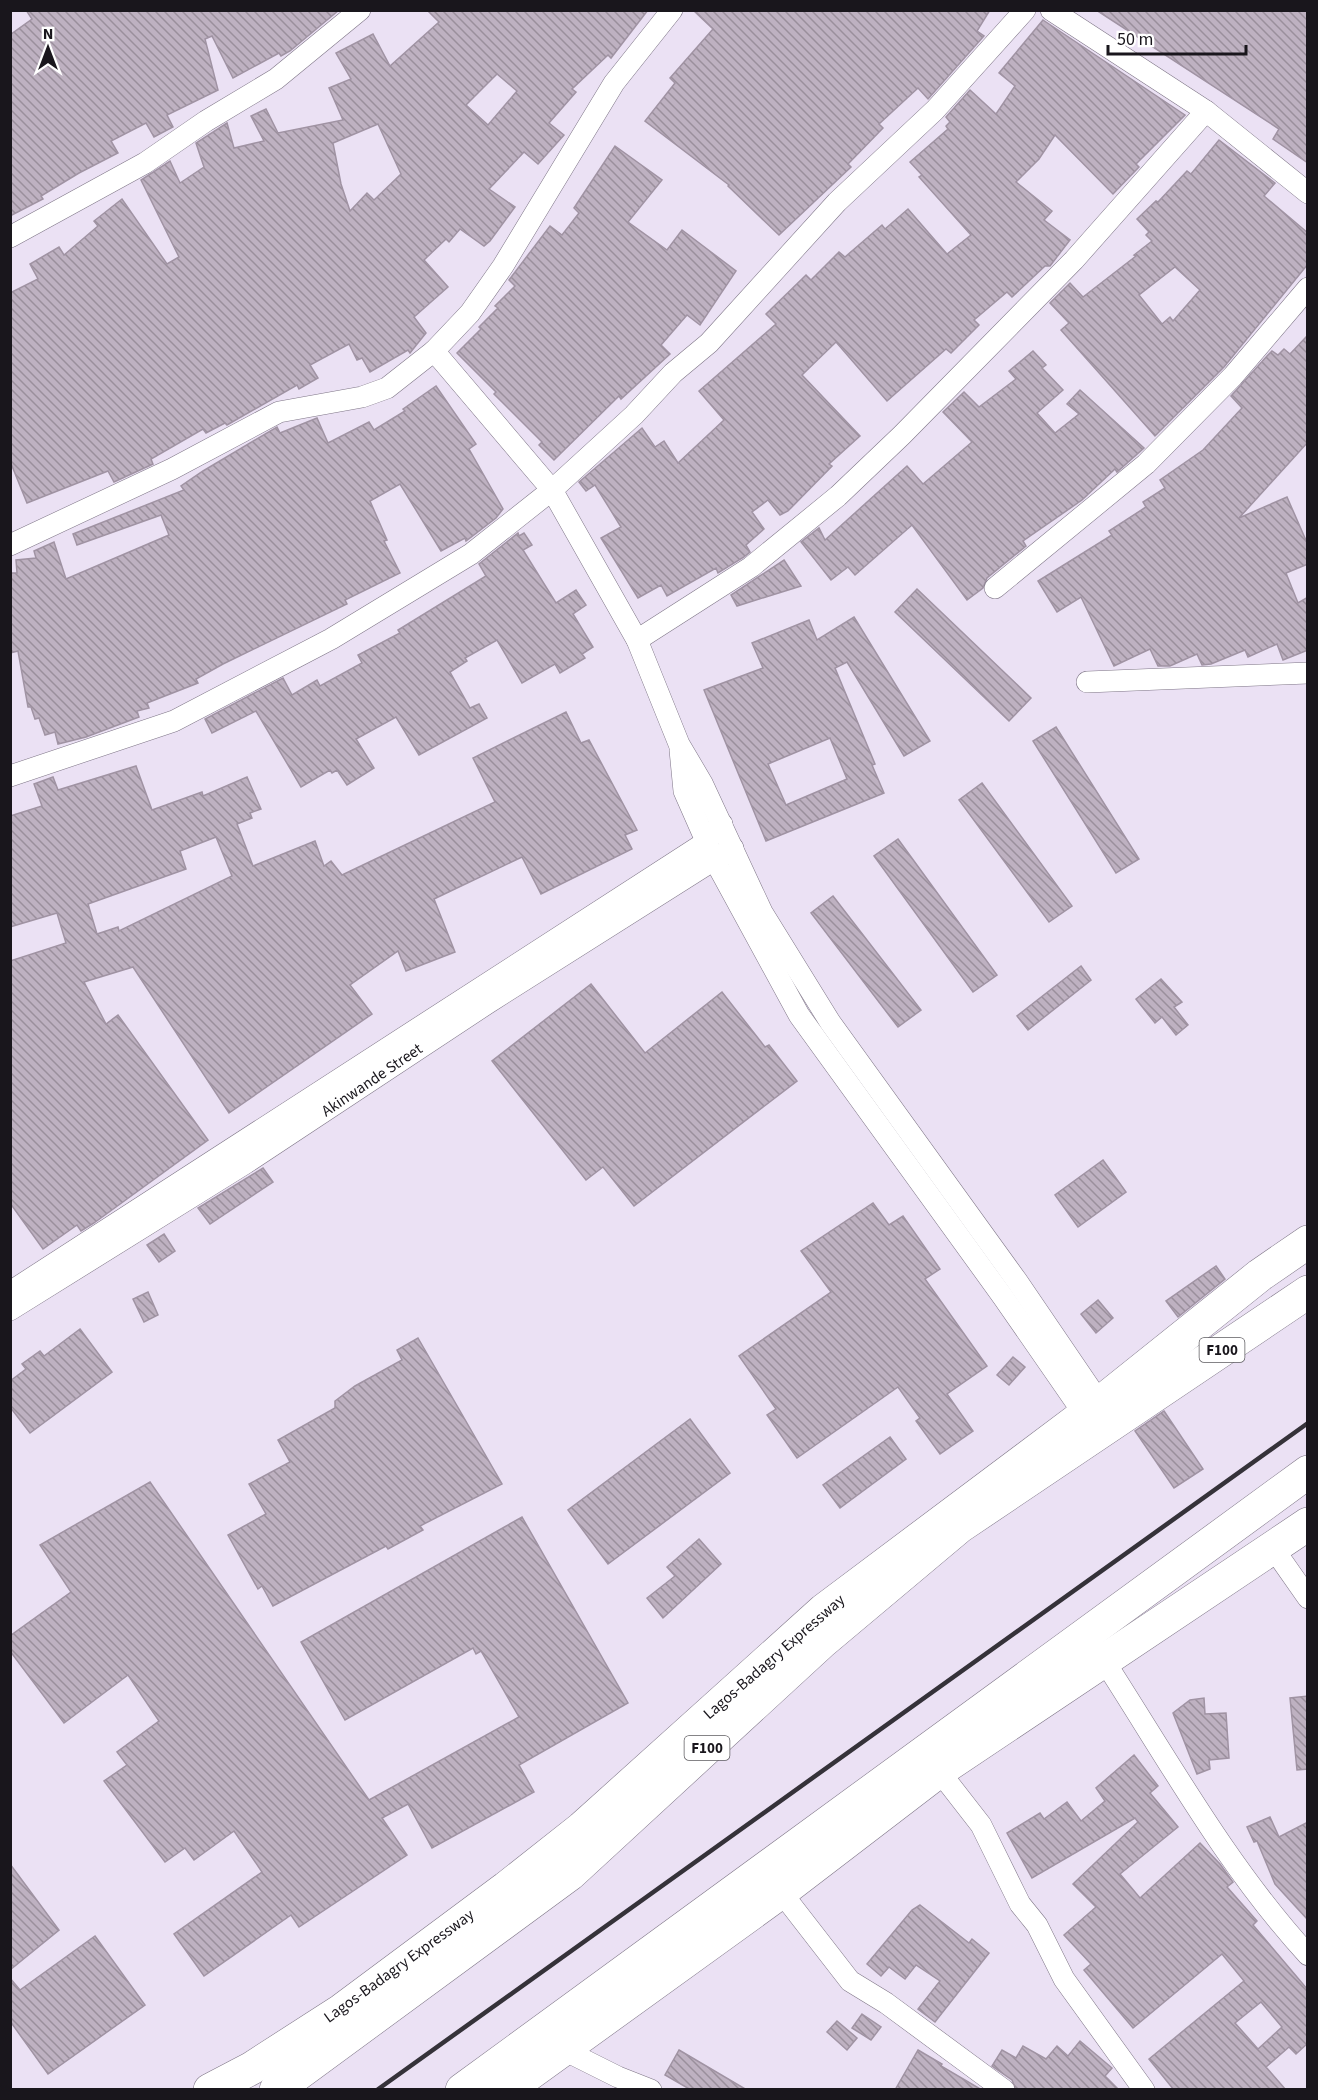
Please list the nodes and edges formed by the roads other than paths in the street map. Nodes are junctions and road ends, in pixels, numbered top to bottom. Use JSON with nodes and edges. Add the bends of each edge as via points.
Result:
{"nodes":[{"id":1,"x":360,"y":10,"type":"edge"},
{"id":2,"x":672,"y":10,"type":"edge"},
{"id":3,"x":1025,"y":10,"type":"edge"},
{"id":4,"x":1051,"y":10,"type":"edge"},
{"id":5,"x":1206,"y":111,"type":"junction"},
{"id":6,"x":1303,"y":181,"type":"edge"},
{"id":7,"x":10,"y":237,"type":"edge"},
{"id":8,"x":1308,"y":288,"type":"edge"},
{"id":9,"x":434,"y":351,"type":"junction"},
{"id":10,"x":552,"y":490,"type":"junction"},
{"id":11,"x":10,"y":545,"type":"edge"},
{"id":12,"x":994,"y":588,"type":"dead end"},
{"id":13,"x":637,"y":640,"type":"junction"},
{"id":14,"x":1308,"y":673,"type":"edge"},
{"id":15,"x":1087,"y":682,"type":"dead end"},
{"id":16,"x":679,"y":744,"type":"junction"},
{"id":17,"x":11,"y":773,"type":"edge"},
{"id":18,"x":722,"y":824,"type":"junction"},
{"id":19,"x":733,"y":849,"type":"junction"},
{"id":20,"x":710,"y":851,"type":"junction"},
{"id":21,"x":1308,"y":1242,"type":"edge"},
{"id":22,"x":10,"y":1292,"type":"edge"},
{"id":23,"x":1308,"y":1293,"type":"edge"},
{"id":24,"x":10,"y":1310,"type":"edge"},
{"id":25,"x":1092,"y":1408,"type":"junction"},
{"id":26,"x":1308,"y":1472,"type":"edge"},
{"id":27,"x":1308,"y":1524,"type":"edge"},
{"id":28,"x":1273,"y":1548,"type":"junction"},
{"id":29,"x":1308,"y":1598,"type":"edge"},
{"id":30,"x":1104,"y":1659,"type":"junction"},
{"id":31,"x":939,"y":1771,"type":"junction"},
{"id":32,"x":781,"y":1892,"type":"junction"},
{"id":33,"x":1308,"y":1955,"type":"edge"},
{"id":34,"x":562,"y":2049,"type":"junction"},
{"id":35,"x":210,"y":2090,"type":"edge"},
{"id":36,"x":276,"y":2090,"type":"edge"},
{"id":37,"x":462,"y":2090,"type":"edge"},
{"id":38,"x":507,"y":2090,"type":"edge"},
{"id":39,"x":651,"y":2090,"type":"edge"},
{"id":40,"x":1004,"y":2090,"type":"edge"},
{"id":41,"x":1144,"y":2090,"type":"edge"}],
"edges":[{"from":1,"to":7,"type":"street","via":[[276,79],[145,163]]},
{"from":2,"to":9,"type":"street","via":[[614,83],[503,266],[470,313]]},
{"from":3,"to":10,"type":"street","via":[[935,110],[837,202],[709,343]]},
{"from":4,"to":5,"type":"street"},
{"from":5,"to":6,"type":"street"},
{"from":5,"to":13,"type":"street","via":[[1074,260],[838,496],[751,567]]},
{"from":8,"to":12,"type":"street","via":[[1233,376],[1146,464]]},
{"from":9,"to":10,"type":"street"},
{"from":9,"to":11,"type":"street","via":[[387,388],[362,397],[279,412],[171,469]]},
{"from":10,"to":13,"type":"street"},
{"from":10,"to":17,"type":"street","via":[[471,554],[331,639],[174,721]]},
{"from":13,"to":16,"type":"street"},
{"from":14,"to":15,"type":"street"},
{"from":16,"to":18,"type":"street"},
{"from":16,"to":20,"type":"street","via":[[684,791]]},
{"from":18,"to":19,"type":"street"},
{"from":18,"to":20,"type":"street","name":"Akinwande Street"},
{"from":19,"to":20,"type":"street","name":"Akinwande Street"},
{"from":19,"to":25,"type":"street","via":[[762,912],[830,1022],[1017,1281]]},
{"from":20,"to":22,"type":"street","name":"Akinwande Street"},
{"from":20,"to":24,"type":"street","name":"Akinwande Street","via":[[246,1163]]},
{"from":20,"to":25,"type":"street","via":[[799,1015],[1003,1296]]},
{"from":21,"to":25,"type":"main road","name":"Lagos-Badagry Expressway","via":[[1260,1275]]},
{"from":23,"to":36,"type":"main road","name":"Lagos-Badagry Expressway","number":"F100","via":[[960,1527],[822,1642],[570,1874]]},
{"from":25,"to":35,"type":"main road","name":"Lagos-Badagry Expressway","via":[[824,1610],[582,1828],[514,1881],[342,2010]]},
{"from":26,"to":37,"type":"main road"},
{"from":27,"to":28,"type":"main road"},
{"from":28,"to":29,"type":"street"},
{"from":28,"to":30,"type":"main road"},
{"from":30,"to":31,"type":"main road"},
{"from":30,"to":33,"type":"street","via":[[1227,1850],[1277,1922]]},
{"from":31,"to":32,"type":"main road"},
{"from":31,"to":41,"type":"street","via":[[981,1825],[1020,1904],[1037,1925],[1064,1979]]},
{"from":32,"to":34,"type":"main road"},
{"from":32,"to":40,"type":"street","via":[[850,1981],[886,2002]]},
{"from":34,"to":38,"type":"main road"},
{"from":34,"to":39,"type":"street"}]}
